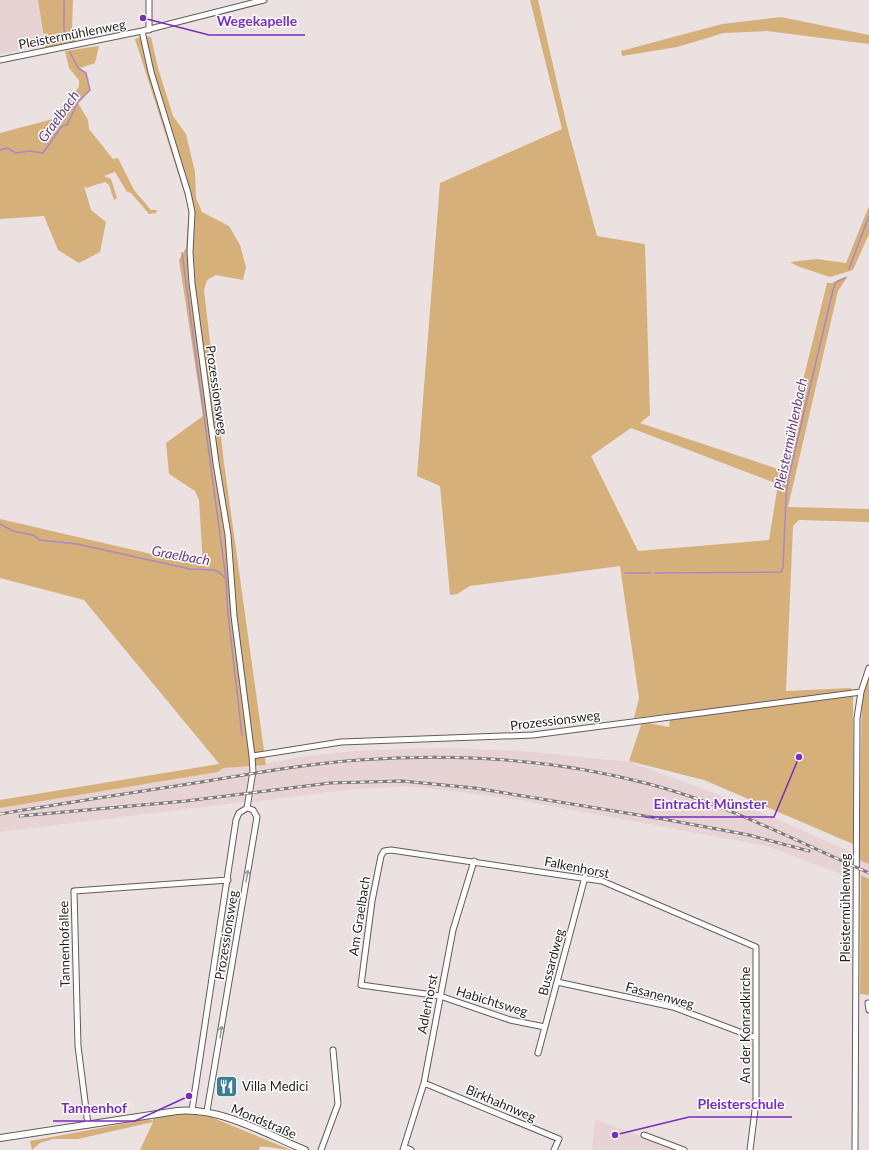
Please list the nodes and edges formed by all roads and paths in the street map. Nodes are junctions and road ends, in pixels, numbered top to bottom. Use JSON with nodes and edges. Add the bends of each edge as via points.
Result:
{"nodes":[{"id":1,"x":148,"y":0,"type":"edge"},
{"id":2,"x":264,"y":0,"type":"edge"},
{"id":3,"x":149,"y":30,"type":"junction"},
{"id":4,"x":142,"y":31,"type":"junction"},
{"id":5,"x":0,"y":60,"type":"edge"},
{"id":6,"x":869,"y":668,"type":"edge"},
{"id":7,"x":861,"y":692,"type":"junction"},
{"id":8,"x":252,"y":756,"type":"junction"},
{"id":9,"x":247,"y":808,"type":"junction"},
{"id":10,"x":384,"y":851,"type":"joint"},
{"id":11,"x":474,"y":862,"type":"junction"},
{"id":12,"x":585,"y":877,"type":"junction"},
{"id":13,"x":228,"y":880,"type":"junction"},
{"id":14,"x":756,"y":947,"type":"joint"},
{"id":15,"x":557,"y":982,"type":"junction"},
{"id":16,"x":361,"y":985,"type":"joint"},
{"id":17,"x":440,"y":996,"type":"junction"},
{"id":18,"x":868,"y":1003,"type":"edge"},
{"id":19,"x":869,"y":1010,"type":"edge"},
{"id":20,"x":545,"y":1027,"type":"junction"},
{"id":21,"x":756,"y":1038,"type":"junction"},
{"id":22,"x":332,"y":1050,"type":"dead end"},
{"id":23,"x":538,"y":1053,"type":"dead end"},
{"id":24,"x":424,"y":1083,"type":"junction"},
{"id":25,"x":192,"y":1110,"type":"junction"},
{"id":26,"x":207,"y":1111,"type":"junction"},
{"id":27,"x":88,"y":1125,"type":"junction"},
{"id":28,"x":644,"y":1135,"type":"dead end"},
{"id":29,"x":0,"y":1138,"type":"edge"},
{"id":30,"x":404,"y":1149,"type":"edge"},
{"id":31,"x":306,"y":1150,"type":"edge"},
{"id":32,"x":321,"y":1150,"type":"edge"},
{"id":33,"x":411,"y":1150,"type":"edge"},
{"id":34,"x":554,"y":1150,"type":"edge"},
{"id":35,"x":684,"y":1150,"type":"edge"},
{"id":36,"x":750,"y":1150,"type":"edge"},
{"id":37,"x":854,"y":1150,"type":"edge"}],
"edges":[{"from":1,"to":3,"type":"street"},
{"from":2,"to":3,"type":"street","name":"Pleistermühlenweg"},
{"from":3,"to":4,"type":"street","name":"Pleistermühlenweg"},
{"from":4,"to":5,"type":"street","name":"Pleistermühlenweg"},
{"from":4,"to":8,"type":"street","name":"Prozessionsweg","via":[[150,68],[192,212],[192,283],[228,535],[234,616]]},
{"from":6,"to":7,"type":"street","name":"Pleistermühlenweg"},
{"from":7,"to":8,"type":"street","name":"Prozessionsweg","via":[[533,735],[341,742]]},
{"from":7,"to":37,"type":"street","name":"Pleistermühlenweg","via":[[857,718],[856,760]]},
{"from":8,"to":9,"type":"street","name":"Prozessionsweg","via":[[253,771]]},
{"from":9,"to":13,"type":"street","name":"Prozessionsweg","via":[[239,813],[236,820]]},
{"from":26,"to":9,"type":"street","name":"Prozessionsweg","one_way":true,"via":[[257,817],[253,810]]},
{"from":10,"to":11,"type":"street","name":"Falkenhorst"},
{"from":10,"to":16,"type":"street","name":"Am Graelbach","via":[[372,901]]},
{"from":11,"to":12,"type":"street","name":"Falkenhorst"},
{"from":11,"to":17,"type":"street","name":"Adlerhorst","via":[[454,930]]},
{"from":12,"to":14,"type":"street","name":"Falkenhorst","via":[[602,881]]},
{"from":12,"to":15,"type":"street","name":"Bussardweg"},
{"from":13,"to":25,"type":"street","name":"Prozessionsweg"},
{"from":13,"to":27,"type":"street","name":"Tannenhofallee","via":[[74,891],[78,1046]]},
{"from":14,"to":21,"type":"street","name":"An der Konradkirche"},
{"from":15,"to":20,"type":"street","name":"Bussardweg"},
{"from":15,"to":21,"type":"street","name":"Fasanenweg","via":[[673,1007]]},
{"from":16,"to":17,"type":"street","name":"Habichtsweg"},
{"from":17,"to":20,"type":"street","name":"Habichtsweg","via":[[510,1020]]},
{"from":17,"to":24,"type":"street","name":"Adlerhorst"},
{"from":18,"to":19,"type":"street"},
{"from":20,"to":23,"type":"street","name":"Bussardweg"},
{"from":21,"to":36,"type":"street","name":"An der Konradkirche","via":[[756,1102]]},
{"from":22,"to":32,"type":"street","via":[[338,1104]]},
{"from":24,"to":30,"type":"street","name":"Adlerhorst"},
{"from":24,"to":34,"type":"street","name":"Birkhahnweg","via":[[559,1139]]},
{"from":25,"to":26,"type":"street","name":"Mondstraße"},
{"from":25,"to":27,"type":"street","name":"Mondstraße"},
{"from":26,"to":31,"type":"street","name":"Mondstraße"},
{"from":27,"to":29,"type":"street","name":"Mondstraße"},
{"from":28,"to":35,"type":"street"},
{"from":30,"to":33,"type":"street"}]}
